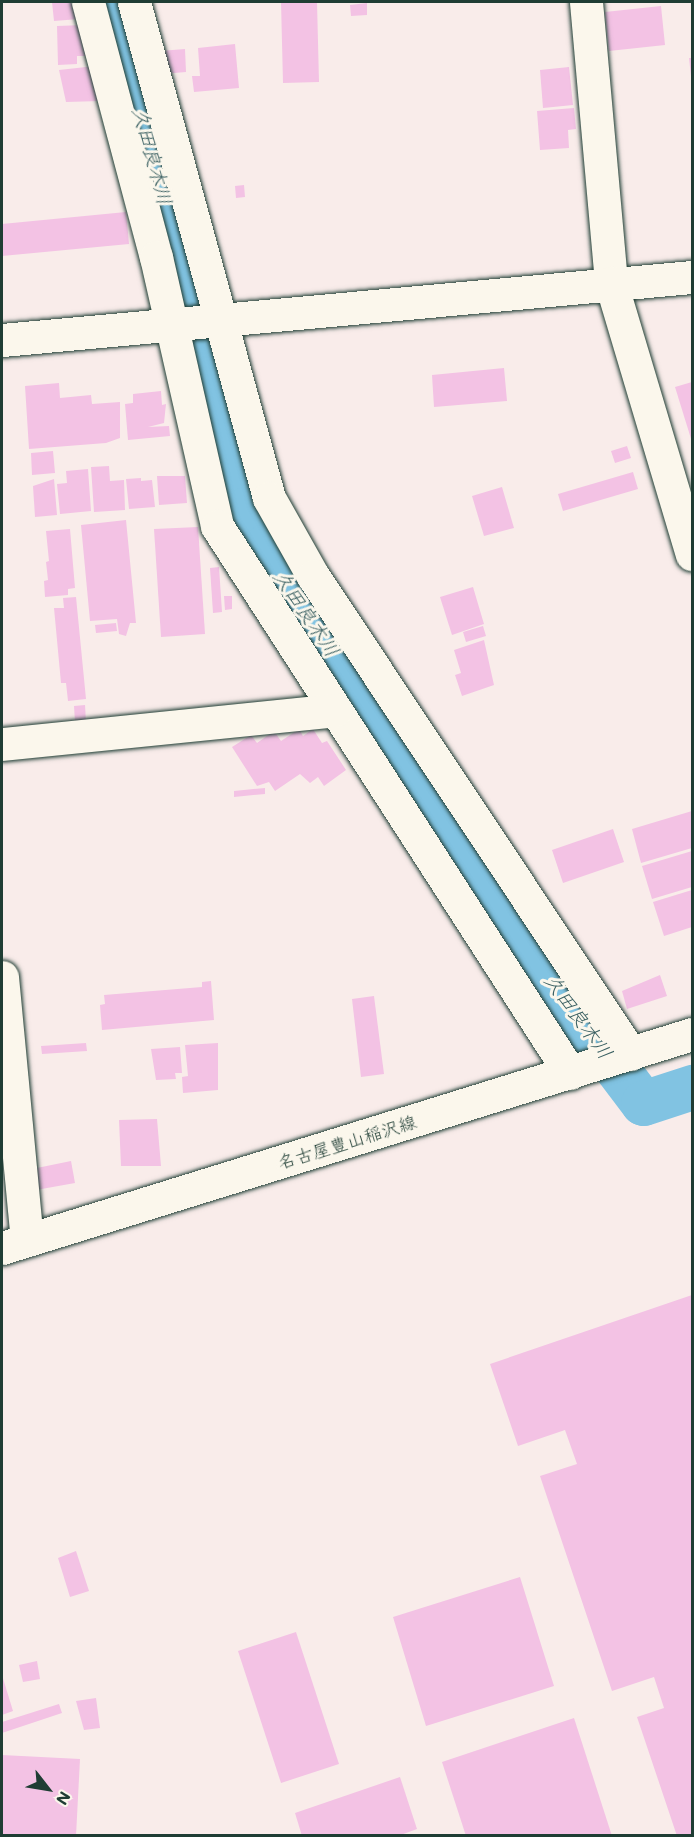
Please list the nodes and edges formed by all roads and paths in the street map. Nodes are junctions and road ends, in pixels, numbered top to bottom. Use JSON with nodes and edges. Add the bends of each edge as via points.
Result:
{"nodes":[{"id":1,"x":87,"y":2,"type":"edge"},
{"id":2,"x":134,"y":2,"type":"edge"},
{"id":3,"x":586,"y":2,"type":"edge"},
{"id":4,"x":693,"y":277,"type":"edge"},
{"id":5,"x":610,"y":283,"type":"junction"},
{"id":6,"x":220,"y":322,"type":"junction"},
{"id":7,"x":170,"y":327,"type":"junction"},
{"id":8,"x":2,"y":340,"type":"edge"},
{"id":9,"x":693,"y":554,"type":"edge"},
{"id":10,"x":335,"y":710,"type":"junction"},
{"id":11,"x":2,"y":744,"type":"edge"},
{"id":12,"x":2,"y":977,"type":"edge"},
{"id":13,"x":693,"y":1034,"type":"edge"},
{"id":14,"x":630,"y":1054,"type":"junction"},
{"id":15,"x":571,"y":1073,"type":"junction"},
{"id":16,"x":14,"y":1244,"type":"edge"}],
"edges":[{"from":1,"to":7,"type":"street","via":[[156,257]]},
{"from":2,"to":6,"type":"street"},
{"from":3,"to":5,"type":"street"},
{"from":4,"to":5,"type":"street"},
{"from":5,"to":6,"type":"street"},
{"from":5,"to":9,"type":"street"},
{"from":6,"to":7,"type":"street"},
{"from":6,"to":14,"type":"street","via":[[269,498],[313,576]]},
{"from":7,"to":8,"type":"street"},
{"from":7,"to":10,"type":"street","via":[[217,526]]},
{"from":10,"to":11,"type":"street"},
{"from":10,"to":15,"type":"street"},
{"from":12,"to":16,"type":"street"},
{"from":13,"to":14,"type":"street","name":"名古屋豊山稲沢線"},
{"from":14,"to":15,"type":"street","name":"名古屋豊山稲沢線"},
{"from":15,"to":16,"type":"street","name":"名古屋豊山稲沢線"}]}
